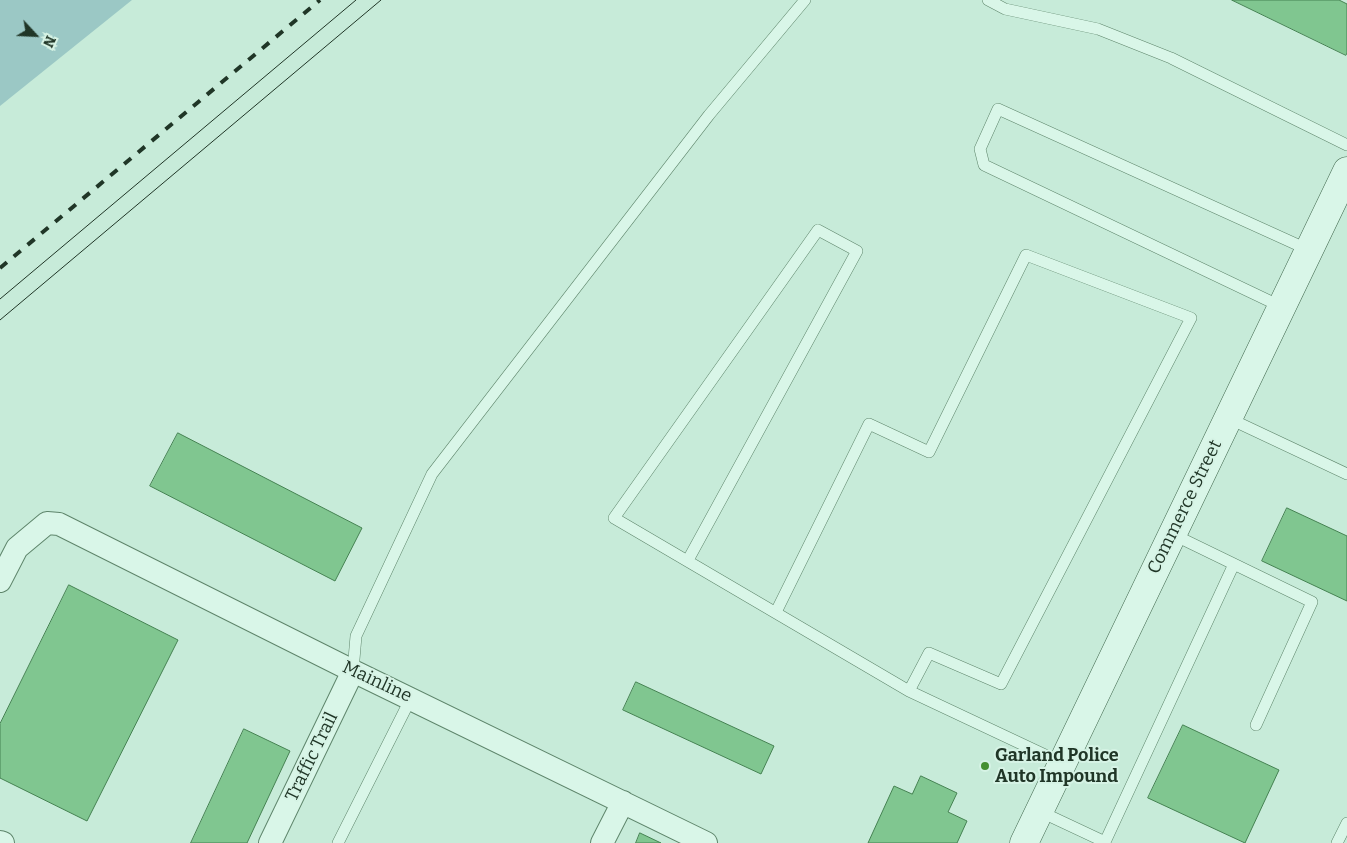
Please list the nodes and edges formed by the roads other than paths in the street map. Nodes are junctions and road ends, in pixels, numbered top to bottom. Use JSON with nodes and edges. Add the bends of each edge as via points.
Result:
{"nodes":[{"id":1,"x":805,"y":0,"type":"edge"},
{"id":2,"x":988,"y":0,"type":"edge"},
{"id":3,"x":1347,"y":145,"type":"edge"},
{"id":4,"x":1346,"y":175,"type":"edge"},
{"id":5,"x":1309,"y":250,"type":"junction"},
{"id":6,"x":1282,"y":307,"type":"junction"},
{"id":7,"x":1228,"y":418,"type":"junction"},
{"id":8,"x":1347,"y":474,"type":"edge"},
{"id":9,"x":1172,"y":534,"type":"junction"},
{"id":10,"x":688,"y":560,"type":"junction"},
{"id":11,"x":1234,"y":564,"type":"junction"},
{"id":12,"x":0,"y":581,"type":"edge"},
{"id":13,"x":776,"y":612,"type":"junction"},
{"id":14,"x":353,"y":671,"type":"junction"},
{"id":15,"x":910,"y":691,"type":"junction"},
{"id":16,"x":411,"y":698,"type":"junction"},
{"id":17,"x":1256,"y":725,"type":"dead end"},
{"id":18,"x":1062,"y":763,"type":"junction"},
{"id":19,"x":623,"y":802,"type":"junction"},
{"id":20,"x":1039,"y":811,"type":"junction"},
{"id":21,"x":1347,"y":823,"type":"edge"},
{"id":22,"x":270,"y":843,"type":"edge"},
{"id":23,"x":338,"y":843,"type":"edge"},
{"id":24,"x":602,"y":843,"type":"edge"},
{"id":25,"x":706,"y":843,"type":"edge"},
{"id":26,"x":1024,"y":843,"type":"edge"},
{"id":27,"x":1337,"y":843,"type":"edge"}],
"edges":[{"from":1,"to":14,"type":"lane","via":[[702,122],[432,474],[356,636]]},
{"from":2,"to":3,"type":"lane","via":[[1005,9],[1098,29],[1171,58]]},
{"from":4,"to":5,"type":"street","name":"Commerce Street"},
{"from":5,"to":6,"type":"street","name":"Commerce Street"},
{"from":5,"to":6,"type":"lane","via":[[998,109],[980,149],[984,165]]},
{"from":6,"to":7,"type":"street","name":"Commerce Street"},
{"from":7,"to":8,"type":"lane"},
{"from":7,"to":9,"type":"street","name":"Commerce Street"},
{"from":9,"to":11,"type":"lane"},
{"from":9,"to":18,"type":"street","name":"Commerce Street"},
{"from":10,"to":10,"type":"lane","via":[[614,518],[818,230],[858,251]]},
{"from":10,"to":13,"type":"lane"},
{"from":11,"to":17,"type":"lane","via":[[1312,602]]},
{"from":11,"to":20,"type":"lane","via":[[1105,842]]},
{"from":12,"to":14,"type":"street","name":"Mainline","via":[[17,548],[47,523],[59,524]]},
{"from":13,"to":15,"type":"lane"},
{"from":13,"to":15,"type":"lane","via":[[868,424],[929,452],[1026,255],[1191,318],[1001,684],[929,653]]},
{"from":14,"to":16,"type":"street","name":"Mainline"},
{"from":14,"to":22,"type":"street","name":"Traffic Trail"},
{"from":15,"to":18,"type":"lane"},
{"from":16,"to":19,"type":"street","name":"Mainline"},
{"from":16,"to":23,"type":"lane"},
{"from":18,"to":20,"type":"street","name":"Commerce Street"},
{"from":19,"to":24,"type":"street"},
{"from":19,"to":25,"type":"street","name":"Mainline"},
{"from":20,"to":26,"type":"street","name":"Commerce Street"},
{"from":21,"to":27,"type":"lane"}]}
